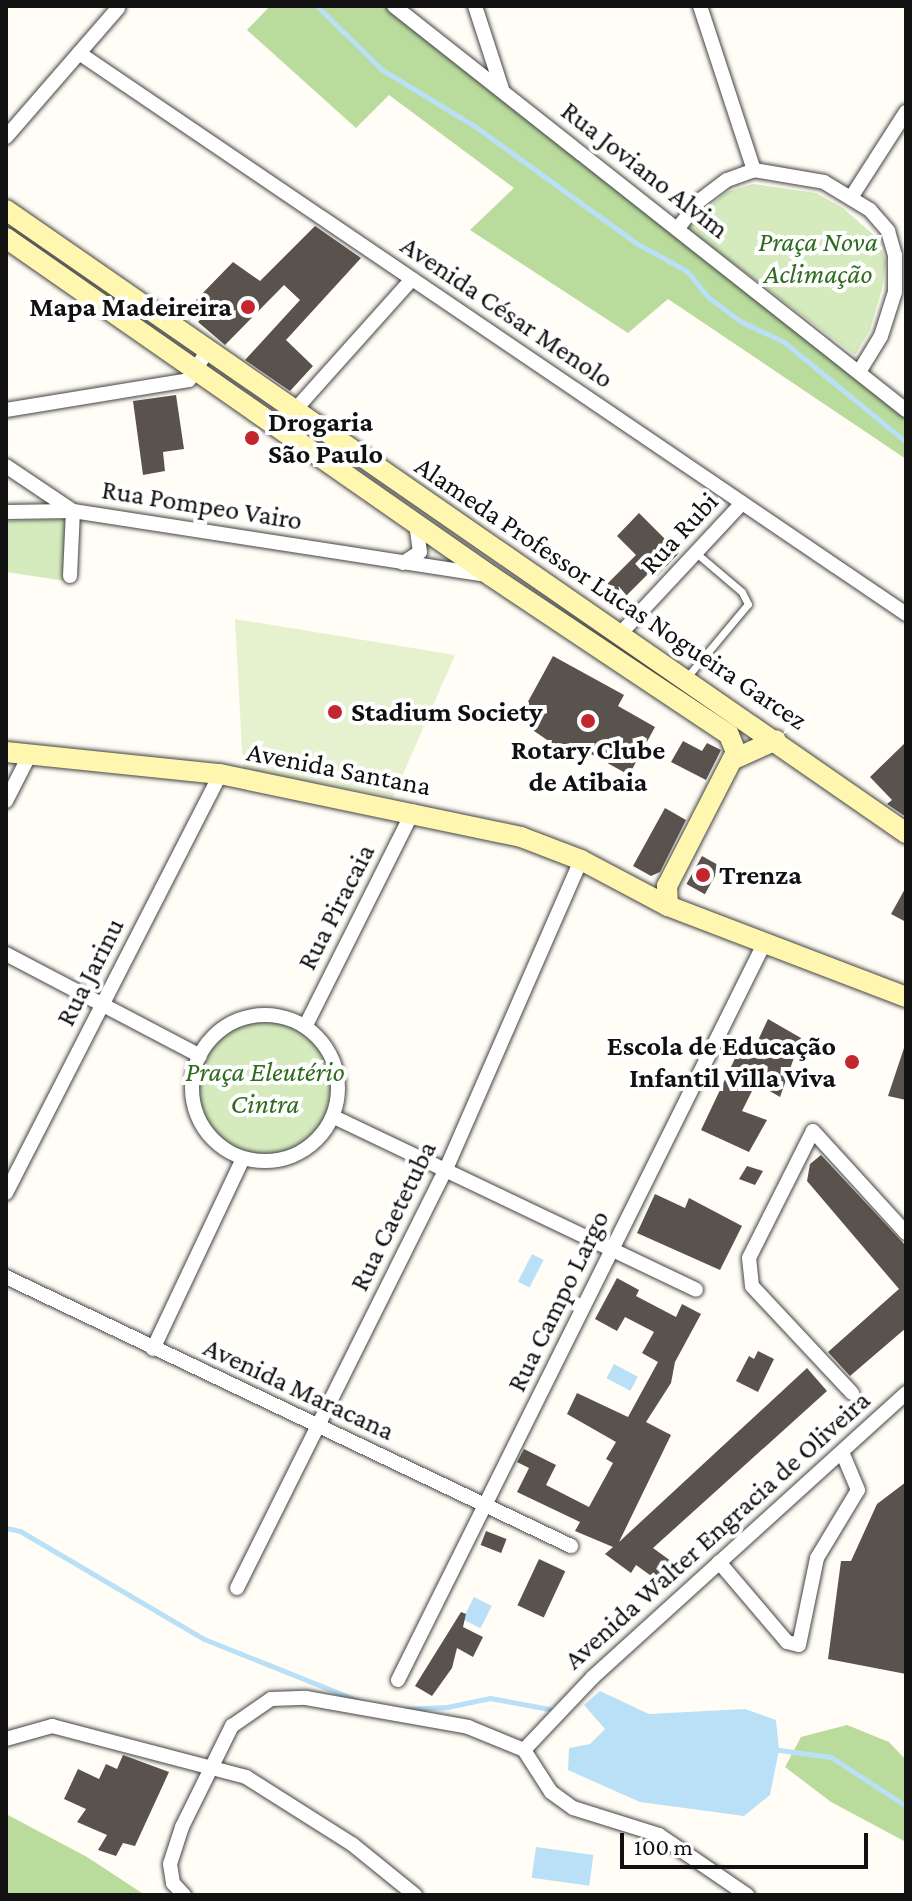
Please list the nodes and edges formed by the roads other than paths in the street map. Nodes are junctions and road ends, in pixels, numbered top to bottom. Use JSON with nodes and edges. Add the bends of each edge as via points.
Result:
{"nodes":[{"id":1,"x":394,"y":6,"type":"edge"},
{"id":2,"x":475,"y":6,"type":"edge"},
{"id":3,"x":700,"y":6,"type":"edge"},
{"id":4,"x":118,"y":8,"type":"dead end"},
{"id":5,"x":79,"y":53,"type":"junction"},
{"id":6,"x":502,"y":91,"type":"junction"},
{"id":7,"x":906,"y":112,"type":"edge"},
{"id":8,"x":6,"y":137,"type":"edge"},
{"id":9,"x":754,"y":170,"type":"junction"},
{"id":10,"x":852,"y":196,"type":"junction"},
{"id":11,"x":6,"y":210,"type":"edge"},
{"id":12,"x":678,"y":228,"type":"junction"},
{"id":13,"x":6,"y":238,"type":"edge"},
{"id":14,"x":901,"y":256,"type":"edge"},
{"id":15,"x":412,"y":279,"type":"junction"},
{"id":16,"x":208,"y":350,"type":"junction"},
{"id":17,"x":859,"y":372,"type":"junction"},
{"id":18,"x":191,"y":374,"type":"junction"},
{"id":19,"x":6,"y":410,"type":"edge"},
{"id":20,"x":906,"y":410,"type":"edge"},
{"id":21,"x":294,"y":411,"type":"junction"},
{"id":22,"x":6,"y":466,"type":"edge"},
{"id":23,"x":742,"y":503,"type":"junction"},
{"id":24,"x":73,"y":511,"type":"junction"},
{"id":25,"x":6,"y":512,"type":"edge"},
{"id":26,"x":416,"y":523,"type":"junction"},
{"id":27,"x":696,"y":553,"type":"junction"},
{"id":28,"x":403,"y":563,"type":"junction"},
{"id":29,"x":531,"y":571,"type":"junction"},
{"id":30,"x":70,"y":576,"type":"dead end"},
{"id":31,"x":491,"y":576,"type":"junction"},
{"id":32,"x":906,"y":614,"type":"edge"},
{"id":33,"x":620,"y":634,"type":"junction"},
{"id":34,"x":687,"y":677,"type":"junction"},
{"id":35,"x":776,"y":740,"type":"junction"},
{"id":36,"x":6,"y":752,"type":"edge"},
{"id":37,"x":30,"y":754,"type":"junction"},
{"id":38,"x":732,"y":760,"type":"junction"},
{"id":39,"x":220,"y":774,"type":"junction"},
{"id":40,"x":6,"y":801,"type":"edge"},
{"id":41,"x":413,"y":811,"type":"junction"},
{"id":42,"x":906,"y":833,"type":"edge"},
{"id":43,"x":581,"y":860,"type":"junction"},
{"id":44,"x":668,"y":896,"type":"junction"},
{"id":45,"x":764,"y":944,"type":"junction"},
{"id":46,"x":6,"y":954,"type":"edge"},
{"id":47,"x":906,"y":997,"type":"edge"},
{"id":48,"x":103,"y":1004,"type":"junction"},
{"id":49,"x":306,"y":1025,"type":"junction"},
{"id":50,"x":200,"y":1056,"type":"junction"},
{"id":51,"x":334,"y":1117,"type":"junction"},
{"id":52,"x":243,"y":1159,"type":"junction"},
{"id":53,"x":446,"y":1169,"type":"junction"},
{"id":54,"x":6,"y":1193,"type":"edge"},
{"id":55,"x":906,"y":1233,"type":"edge"},
{"id":56,"x":614,"y":1248,"type":"junction"},
{"id":57,"x":6,"y":1277,"type":"edge"},
{"id":58,"x":696,"y":1290,"type":"dead end"},
{"id":59,"x":153,"y":1349,"type":"junction"},
{"id":60,"x":852,"y":1393,"type":"dead end"},
{"id":61,"x":906,"y":1393,"type":"edge"},
{"id":62,"x":320,"y":1427,"type":"junction"},
{"id":63,"x":842,"y":1452,"type":"junction"},
{"id":64,"x":486,"y":1507,"type":"junction"},
{"id":65,"x":571,"y":1546,"type":"dead end"},
{"id":66,"x":719,"y":1562,"type":"junction"},
{"id":67,"x":237,"y":1588,"type":"dead end"},
{"id":68,"x":398,"y":1680,"type":"dead end"},
{"id":69,"x":6,"y":1739,"type":"edge"},
{"id":70,"x":524,"y":1750,"type":"junction"},
{"id":71,"x":212,"y":1768,"type":"junction"},
{"id":72,"x":184,"y":1895,"type":"edge"},
{"id":73,"x":415,"y":1895,"type":"edge"},
{"id":74,"x":747,"y":1895,"type":"edge"}],
"edges":[{"from":1,"to":6,"type":"street","name":"Rua Joviano Alvim"},
{"from":2,"to":6,"type":"street"},
{"from":3,"to":9,"type":"street"},
{"from":4,"to":5,"type":"street"},
{"from":5,"to":8,"type":"street"},
{"from":5,"to":15,"type":"street","name":"Avenida César Menolo"},
{"from":6,"to":12,"type":"street","name":"Rua Joviano Alvim"},
{"from":7,"to":10,"type":"street"},
{"from":9,"to":10,"type":"street","via":[[789,172]]},
{"from":9,"to":12,"type":"street","via":[[727,180],[699,201]]},
{"from":10,"to":14,"type":"street","via":[[888,231]]},
{"from":11,"to":16,"type":"main road","name":"Alameda Professor Lucas Nogueira Garcez"},
{"from":12,"to":17,"type":"street","name":"Rua Joviano Alvim"},
{"from":13,"to":18,"type":"main road","name":"Alameda Professor Lucas Nogueira Garcez"},
{"from":14,"to":17,"type":"street","via":[[881,336]]},
{"from":15,"to":21,"type":"street"},
{"from":15,"to":23,"type":"street","name":"Avenida César Menolo"},
{"from":16,"to":18,"type":"street"},
{"from":16,"to":21,"type":"main road","name":"Alameda Professor Lucas Nogueira Garcez"},
{"from":17,"to":20,"type":"street","name":"Rua Joviano Alvim"},
{"from":18,"to":19,"type":"street"},
{"from":18,"to":26,"type":"main road","name":"Alameda Professor Lucas Nogueira Garcez","via":[[211,382]]},
{"from":21,"to":29,"type":"main road","name":"Alameda Professor Lucas Nogueira Garcez"},
{"from":22,"to":24,"type":"street","name":"Rua Pompeo Vairo"},
{"from":23,"to":27,"type":"street","name":"Rua Rubi"},
{"from":23,"to":32,"type":"street","name":"Avenida César Menolo"},
{"from":24,"to":25,"type":"street"},
{"from":24,"to":28,"type":"street","name":"Rua Pompeo Vairo"},
{"from":24,"to":30,"type":"street"},
{"from":26,"to":28,"type":"street","via":[[420,552]]},
{"from":26,"to":31,"type":"main road","name":"Alameda Professor Lucas Nogueira Garcez"},
{"from":27,"to":33,"type":"street","name":"Rua Rubi"},
{"from":27,"to":34,"type":"lane","via":[[742,592],[748,604]]},
{"from":28,"to":31,"type":"street","name":"Rua Pompeo Vairo"},
{"from":29,"to":31,"type":"main road"},
{"from":29,"to":33,"type":"main road","name":"Alameda Professor Lucas Nogueira Garcez"},
{"from":31,"to":38,"type":"main road","name":"Alameda Professor Lucas Nogueira Garcez","via":[[729,735],[736,743]]},
{"from":33,"to":34,"type":"main road","name":"Alameda Professor Lucas Nogueira Garcez"},
{"from":34,"to":35,"type":"main road","name":"Alameda Professor Lucas Nogueira Garcez"},
{"from":35,"to":38,"type":"main road"},
{"from":35,"to":42,"type":"main road","name":"Alameda Professor Lucas Nogueira Garcez"},
{"from":36,"to":37,"type":"main road","name":"Avenida Santana"},
{"from":37,"to":39,"type":"main road","name":"Avenida Santana"},
{"from":37,"to":40,"type":"street"},
{"from":38,"to":44,"type":"main road"},
{"from":39,"to":41,"type":"main road","name":"Avenida Santana"},
{"from":39,"to":48,"type":"street","name":"Rua Jarinu"},
{"from":41,"to":43,"type":"main road","name":"Avenida Santana","via":[[521,837]]},
{"from":41,"to":49,"type":"street","name":"Rua Piracaia"},
{"from":43,"to":44,"type":"main road","name":"Avenida Santana","via":[[647,895]]},
{"from":43,"to":53,"type":"street","name":"Rua Caetetuba"},
{"from":44,"to":45,"type":"main road"},
{"from":45,"to":47,"type":"main road"},
{"from":45,"to":56,"type":"street","name":"Rua Campo Largo"},
{"from":46,"to":48,"type":"street"},
{"from":48,"to":50,"type":"street"},
{"from":48,"to":54,"type":"street","name":"Rua Jarinu"},
{"from":49,"to":50,"type":"street","via":[[275,1015],[253,1016],[231,1023]]},
{"from":49,"to":51,"type":"street","via":[[329,1053],[337,1075]]},
{"from":50,"to":52,"type":"street","via":[[193,1101],[200,1122],[214,1141]]},
{"from":51,"to":52,"type":"street","via":[[299,1152],[278,1160]]},
{"from":51,"to":53,"type":"street"},
{"from":52,"to":59,"type":"street"},
{"from":53,"to":56,"type":"street"},
{"from":53,"to":62,"type":"street","name":"Rua Caetetuba"},
{"from":55,"to":60,"type":"street","via":[[821,1133],[813,1131],[749,1258],[752,1286]]},
{"from":56,"to":58,"type":"street"},
{"from":56,"to":64,"type":"street","name":"Rua Campo Largo"},
{"from":57,"to":59,"type":"street","name":"Avenida Maracana"},
{"from":59,"to":62,"type":"street","name":"Avenida Maracana"},
{"from":61,"to":63,"type":"street","name":"Avenida Walter Engracia de Oliveira"},
{"from":62,"to":64,"type":"street","name":"Avenida Maracana"},
{"from":62,"to":67,"type":"street","name":"Rua Caetetuba"},
{"from":63,"to":66,"type":"street","name":"Avenida Walter Engracia de Oliveira"},
{"from":63,"to":66,"type":"street","via":[[858,1490],[817,1558],[799,1645],[787,1642]]},
{"from":64,"to":65,"type":"street","name":"Avenida Maracana"},
{"from":64,"to":68,"type":"street","name":"Rua Campo Largo"},
{"from":66,"to":70,"type":"street","name":"Avenida Walter Engracia de Oliveira"},
{"from":69,"to":71,"type":"street","via":[[52,1726]]},
{"from":70,"to":71,"type":"street","via":[[468,1727],[306,1698],[271,1699],[232,1726]]},
{"from":70,"to":74,"type":"street","via":[[551,1792],[573,1808],[659,1835]]},
{"from":71,"to":72,"type":"street","via":[[170,1864],[173,1883]]},
{"from":71,"to":73,"type":"street","via":[[246,1777],[305,1811]]}]}
